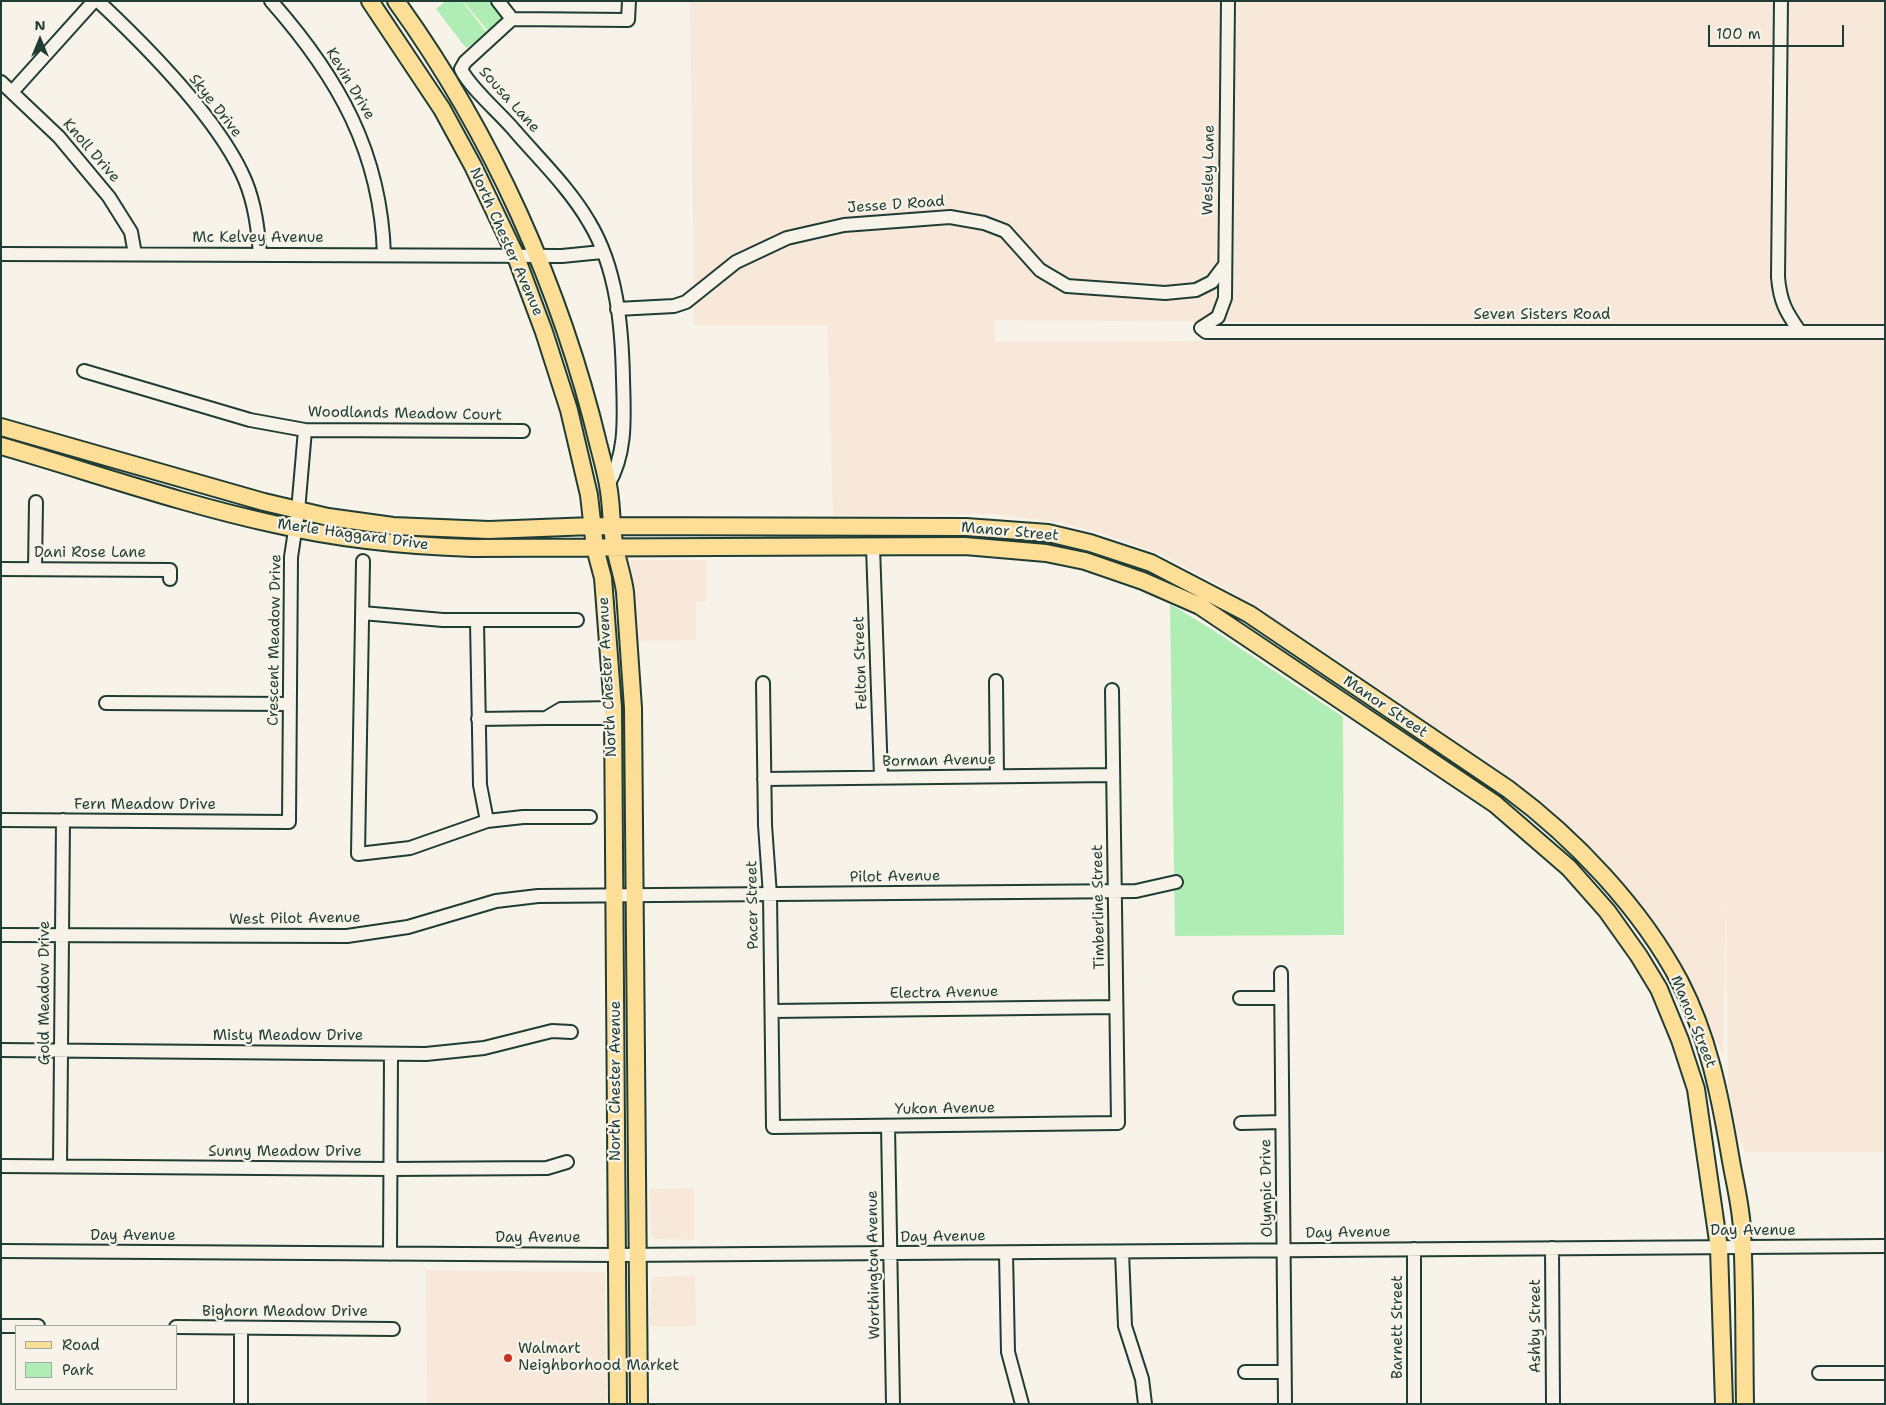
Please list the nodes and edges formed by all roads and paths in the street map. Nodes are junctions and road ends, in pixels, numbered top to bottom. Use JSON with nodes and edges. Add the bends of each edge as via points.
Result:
{"nodes":[{"id":1,"x":94,"y":1,"type":"edge"},
{"id":2,"x":98,"y":1,"type":"edge"},
{"id":3,"x":271,"y":1,"type":"edge"},
{"id":4,"x":370,"y":1,"type":"edge"},
{"id":5,"x":396,"y":1,"type":"edge"},
{"id":6,"x":498,"y":1,"type":"edge"},
{"id":7,"x":629,"y":1,"type":"edge"},
{"id":8,"x":1228,"y":1,"type":"edge"},
{"id":9,"x":1780,"y":1,"type":"edge"},
{"id":10,"x":512,"y":19,"type":"junction"},
{"id":11,"x":1,"y":82,"type":"edge"},
{"id":12,"x":12,"y":92,"type":"junction"},
{"id":13,"x":602,"y":252,"type":"junction"},
{"id":14,"x":1,"y":254,"type":"edge"},
{"id":15,"x":135,"y":254,"type":"junction"},
{"id":16,"x":515,"y":254,"type":"junction"},
{"id":17,"x":260,"y":255,"type":"junction"},
{"id":18,"x":384,"y":255,"type":"junction"},
{"id":19,"x":537,"y":255,"type":"junction"},
{"id":20,"x":1224,"y":266,"type":"junction"},
{"id":21,"x":617,"y":308,"type":"junction"},
{"id":22,"x":1201,"y":328,"type":"joint"},
{"id":23,"x":1800,"y":332,"type":"junction"},
{"id":24,"x":1885,"y":332,"type":"edge"},
{"id":25,"x":84,"y":371,"type":"dead end"},
{"id":26,"x":1,"y":427,"type":"edge"},
{"id":27,"x":305,"y":430,"type":"junction"},
{"id":28,"x":523,"y":432,"type":"dead end"},
{"id":29,"x":1,"y":446,"type":"edge"},
{"id":30,"x":608,"y":485,"type":"junction"},
{"id":31,"x":36,"y":502,"type":"dead end"},
{"id":32,"x":298,"y":511,"type":"junction"},
{"id":33,"x":592,"y":526,"type":"junction"},
{"id":34,"x":612,"y":526,"type":"junction"},
{"id":35,"x":296,"y":529,"type":"junction"},
{"id":36,"x":873,"y":547,"type":"junction"},
{"id":37,"x":595,"y":548,"type":"junction"},
{"id":38,"x":615,"y":548,"type":"junction"},
{"id":39,"x":363,"y":561,"type":"dead end"},
{"id":40,"x":1,"y":569,"type":"edge"},
{"id":41,"x":35,"y":569,"type":"junction"},
{"id":42,"x":170,"y":579,"type":"dead end"},
{"id":43,"x":362,"y":613,"type":"junction"},
{"id":44,"x":577,"y":620,"type":"dead end"},
{"id":45,"x":477,"y":621,"type":"junction"},
{"id":46,"x":996,"y":681,"type":"dead end"},
{"id":47,"x":763,"y":683,"type":"dead end"},
{"id":48,"x":1112,"y":690,"type":"dead end"},
{"id":49,"x":106,"y":703,"type":"dead end"},
{"id":50,"x":290,"y":704,"type":"junction"},
{"id":51,"x":613,"y":713,"type":"junction"},
{"id":52,"x":478,"y":719,"type":"junction"},
{"id":53,"x":1113,"y":775,"type":"junction"},
{"id":54,"x":997,"y":776,"type":"junction"},
{"id":55,"x":881,"y":777,"type":"junction"},
{"id":56,"x":764,"y":779,"type":"junction"},
{"id":57,"x":590,"y":817,"type":"dead end"},
{"id":58,"x":1,"y":820,"type":"edge"},
{"id":59,"x":63,"y":820,"type":"junction"},
{"id":60,"x":486,"y":821,"type":"junction"},
{"id":61,"x":289,"y":822,"type":"joint"},
{"id":62,"x":1176,"y":882,"type":"dead end"},
{"id":63,"x":1115,"y":891,"type":"junction"},
{"id":64,"x":614,"y":895,"type":"junction"},
{"id":65,"x":635,"y":895,"type":"junction"},
{"id":66,"x":770,"y":895,"type":"junction"},
{"id":67,"x":1,"y":935,"type":"edge"},
{"id":68,"x":62,"y":936,"type":"junction"},
{"id":69,"x":1281,"y":972,"type":"dead end"},
{"id":70,"x":1240,"y":998,"type":"dead end"},
{"id":71,"x":1281,"y":998,"type":"junction"},
{"id":72,"x":1116,"y":1007,"type":"junction"},
{"id":73,"x":772,"y":1011,"type":"junction"},
{"id":74,"x":571,"y":1032,"type":"dead end"},
{"id":75,"x":1,"y":1050,"type":"edge"},
{"id":76,"x":61,"y":1051,"type":"junction"},
{"id":77,"x":391,"y":1054,"type":"junction"},
{"id":78,"x":1282,"y":1122,"type":"junction"},
{"id":79,"x":1241,"y":1123,"type":"dead end"},
{"id":80,"x":1118,"y":1124,"type":"joint"},
{"id":81,"x":888,"y":1126,"type":"junction"},
{"id":82,"x":773,"y":1127,"type":"joint"},
{"id":83,"x":567,"y":1162,"type":"dead end"},
{"id":84,"x":1,"y":1166,"type":"edge"},
{"id":85,"x":60,"y":1166,"type":"junction"},
{"id":86,"x":390,"y":1169,"type":"junction"},
{"id":87,"x":1885,"y":1246,"type":"edge"},
{"id":88,"x":1552,"y":1248,"type":"junction"},
{"id":89,"x":1719,"y":1248,"type":"junction"},
{"id":90,"x":1742,"y":1248,"type":"junction"},
{"id":91,"x":1414,"y":1249,"type":"junction"},
{"id":92,"x":1284,"y":1250,"type":"junction"},
{"id":93,"x":1,"y":1251,"type":"edge"},
{"id":94,"x":1122,"y":1252,"type":"junction"},
{"id":95,"x":1006,"y":1253,"type":"junction"},
{"id":96,"x":390,"y":1254,"type":"junction"},
{"id":97,"x":617,"y":1254,"type":"junction"},
{"id":98,"x":638,"y":1254,"type":"junction"},
{"id":99,"x":890,"y":1254,"type":"junction"},
{"id":100,"x":1,"y":1326,"type":"edge"},
{"id":101,"x":15,"y":1326,"type":"edge"},
{"id":102,"x":178,"y":1327,"type":"edge"},
{"id":103,"x":241,"y":1328,"type":"junction"},
{"id":104,"x":393,"y":1329,"type":"dead end"},
{"id":105,"x":1244,"y":1372,"type":"dead end"},
{"id":106,"x":1284,"y":1372,"type":"junction"},
{"id":107,"x":1819,"y":1373,"type":"dead end"},
{"id":108,"x":1885,"y":1373,"type":"edge"},
{"id":109,"x":241,"y":1404,"type":"edge"},
{"id":110,"x":618,"y":1404,"type":"edge"},
{"id":111,"x":639,"y":1404,"type":"edge"},
{"id":112,"x":893,"y":1404,"type":"edge"},
{"id":113,"x":1022,"y":1404,"type":"edge"},
{"id":114,"x":1145,"y":1404,"type":"edge"},
{"id":115,"x":1284,"y":1404,"type":"edge"},
{"id":116,"x":1414,"y":1404,"type":"edge"},
{"id":117,"x":1553,"y":1404,"type":"edge"},
{"id":118,"x":1724,"y":1404,"type":"edge"},
{"id":119,"x":1746,"y":1404,"type":"edge"}],
"edges":[{"from":1,"to":12,"type":"street"},
{"from":2,"to":17,"type":"street","name":"Skye Drive","via":[[170,75],[234,159],[256,214]]},
{"from":3,"to":18,"type":"street","name":"Kevin Drive","via":[[334,83],[357,126],[375,178],[382,213]]},
{"from":4,"to":16,"type":"main road","name":"North Chester Avenue","via":[[442,109],[474,166]]},
{"from":5,"to":19,"type":"main road","name":"North Chester Avenue","via":[[460,99],[507,188]]},
{"from":6,"to":10,"type":"street"},
{"from":7,"to":10,"type":"street","via":[[628,20]]},
{"from":8,"to":20,"type":"street","name":"Wesley Lane"},
{"from":9,"to":23,"type":"street","via":[[1778,277],[1780,297],[1786,312]]},
{"from":10,"to":13,"type":"street","name":"Sousa Lane","via":[[461,68],[577,205],[590,223]]},
{"from":11,"to":12,"type":"street","name":"Knoll Drive"},
{"from":12,"to":15,"type":"street","name":"Knoll Drive","via":[[59,137],[109,197],[129,227]]},
{"from":13,"to":19,"type":"street"},
{"from":13,"to":21,"type":"street","via":[[610,272]]},
{"from":14,"to":15,"type":"street","name":"Mc Kelvey Avenue"},
{"from":15,"to":17,"type":"street","name":"Mc Kelvey Avenue"},
{"from":16,"to":18,"type":"street","name":"Mc Kelvey Avenue"},
{"from":16,"to":19,"type":"street"},
{"from":16,"to":33,"type":"main road","name":"North Chester Avenue","via":[[569,410],[589,495]]},
{"from":17,"to":18,"type":"street","name":"Mc Kelvey Avenue"},
{"from":19,"to":30,"type":"main road","name":"North Chester Avenue","via":[[569,342]]},
{"from":20,"to":21,"type":"street","name":"Jesse D Road","via":[[1212,282],[1196,290],[1165,293],[1066,286],[1040,270],[1005,231],[984,223],[950,217],[844,225],[787,238],[736,262],[686,302],[674,306]]},
{"from":20,"to":22,"type":"street","name":"Wesley Lane","via":[[1224,305],[1218,317]]},
{"from":21,"to":30,"type":"street","via":[[622,342],[623,437],[617,470]]},
{"from":22,"to":23,"type":"street","name":"Seven Sisters Road","via":[[1206,332]]},
{"from":23,"to":24,"type":"street","name":"Seven Sisters Road"},
{"from":25,"to":27,"type":"street","name":"Woodlands Meadow Court","via":[[250,420]]},
{"from":26,"to":32,"type":"main road","name":"Merle Haggard Drive"},
{"from":27,"to":28,"type":"street","name":"Woodlands Meadow Court"},
{"from":27,"to":32,"type":"street","name":"Crescent Meadow Drive"},
{"from":29,"to":35,"type":"main road","name":"Merle Haggard Drive","via":[[214,509]]},
{"from":30,"to":34,"type":"main road","name":"North Chester Avenue"},
{"from":31,"to":41,"type":"street"},
{"from":32,"to":33,"type":"main road","name":"Merle Haggard Drive","via":[[349,521],[432,528],[489,530]]},
{"from":32,"to":35,"type":"street","name":"Crescent Meadow Drive"},
{"from":33,"to":34,"type":"main road","name":"Manor Street"},
{"from":33,"to":37,"type":"main road","name":"North Chester Avenue"},
{"from":34,"to":38,"type":"main road","name":"North Chester Avenue"},
{"from":34,"to":90,"type":"main road","name":"Manor Street","via":[[966,527],[1048,534],[1090,542],[1151,563],[1248,614],[1547,818],[1644,924],[1680,982],[1709,1057],[1723,1112],[1742,1228]]},
{"from":35,"to":37,"type":"main road","name":"Merle Haggard Drive","via":[[366,540],[446,547]]},
{"from":35,"to":50,"type":"street","name":"Crescent Meadow Drive","via":[[291,557]]},
{"from":36,"to":38,"type":"main road","name":"Manor Street"},
{"from":36,"to":55,"type":"street","name":"Felton Street"},
{"from":36,"to":89,"type":"main road","name":"Manor Street","via":[[965,546],[1046,553],[1085,561],[1184,599],[1238,630],[1495,804],[1528,830],[1569,868],[1607,911],[1640,956],[1659,990],[1696,1089]]},
{"from":37,"to":38,"type":"main road","name":"Manor Street"},
{"from":37,"to":51,"type":"main road","name":"North Chester Avenue","via":[[603,578],[608,622]]},
{"from":38,"to":65,"type":"main road","name":"North Chester Avenue","via":[[623,576],[631,664]]},
{"from":39,"to":43,"type":"street"},
{"from":40,"to":41,"type":"street","name":"Dani Rose Lane"},
{"from":41,"to":42,"type":"street","name":"Dani Rose Lane","via":[[170,570]]},
{"from":43,"to":45,"type":"street"},
{"from":43,"to":60,"type":"street","via":[[358,854],[410,848]]},
{"from":44,"to":45,"type":"street"},
{"from":45,"to":52,"type":"street"},
{"from":46,"to":54,"type":"street"},
{"from":47,"to":56,"type":"street","name":"Pacer Street"},
{"from":48,"to":53,"type":"street","name":"Timberline Street"},
{"from":49,"to":50,"type":"street"},
{"from":50,"to":61,"type":"street","name":"Crescent Meadow Drive"},
{"from":51,"to":52,"type":"street","via":[[561,709],[546,718]]},
{"from":51,"to":64,"type":"main road","name":"North Chester Avenue"},
{"from":52,"to":60,"type":"street","via":[[480,785]]},
{"from":53,"to":54,"type":"street","name":"Borman Avenue"},
{"from":53,"to":63,"type":"street","name":"Timberline Street"},
{"from":54,"to":55,"type":"street","name":"Borman Avenue"},
{"from":55,"to":56,"type":"street","name":"Borman Avenue"},
{"from":56,"to":66,"type":"street","name":"Pacer Street"},
{"from":57,"to":60,"type":"street","via":[[523,817]]},
{"from":58,"to":59,"type":"street","name":"Fern Meadow Drive"},
{"from":59,"to":61,"type":"street","name":"Fern Meadow Drive"},
{"from":59,"to":68,"type":"street","name":"Gold Meadow Drive"},
{"from":62,"to":63,"type":"street","name":"Pilot Avenue","via":[[1136,891]]},
{"from":63,"to":66,"type":"street","name":"Pilot Avenue"},
{"from":63,"to":72,"type":"street","name":"Timberline Street"},
{"from":64,"to":65,"type":"street","name":"Pilot Avenue"},
{"from":64,"to":68,"type":"street","name":"West Pilot Avenue","via":[[538,896],[496,901],[408,927],[347,936]]},
{"from":64,"to":97,"type":"main road","name":"North Chester Avenue"},
{"from":65,"to":66,"type":"street","name":"Pilot Avenue"},
{"from":65,"to":98,"type":"main road","name":"North Chester Avenue"},
{"from":66,"to":73,"type":"street","name":"Pacer Street"},
{"from":67,"to":68,"type":"street","name":"West Pilot Avenue"},
{"from":68,"to":76,"type":"street","name":"Gold Meadow Drive"},
{"from":69,"to":71,"type":"street","name":"Olympic Drive"},
{"from":70,"to":71,"type":"street"},
{"from":71,"to":78,"type":"street","name":"Olympic Drive"},
{"from":72,"to":73,"type":"street","name":"Electra Avenue"},
{"from":72,"to":80,"type":"street","name":"Timberline Street"},
{"from":73,"to":82,"type":"street","name":"Pacer Street"},
{"from":74,"to":77,"type":"street","name":"Misty Meadow Drive","via":[[552,1031],[455,1052]]},
{"from":75,"to":76,"type":"street","name":"Misty Meadow Drive"},
{"from":76,"to":77,"type":"street","name":"Misty Meadow Drive"},
{"from":76,"to":85,"type":"street","name":"Gold Meadow Drive"},
{"from":77,"to":86,"type":"street"},
{"from":78,"to":79,"type":"street"},
{"from":78,"to":92,"type":"street","name":"Olympic Drive"},
{"from":80,"to":81,"type":"street","name":"Yukon Avenue"},
{"from":81,"to":82,"type":"street","name":"Yukon Avenue"},
{"from":81,"to":99,"type":"street","name":"Worthington Avenue"},
{"from":83,"to":86,"type":"street","name":"Sunny Meadow Drive","via":[[548,1168]]},
{"from":84,"to":85,"type":"street","name":"Sunny Meadow Drive"},
{"from":85,"to":86,"type":"street","name":"Sunny Meadow Drive"},
{"from":86,"to":96,"type":"street"},
{"from":87,"to":90,"type":"street","name":"Day Avenue"},
{"from":88,"to":89,"type":"street","name":"Day Avenue"},
{"from":88,"to":91,"type":"street","name":"Day Avenue"},
{"from":88,"to":117,"type":"street","name":"Ashby Street"},
{"from":89,"to":90,"type":"street","name":"Day Avenue"},
{"from":89,"to":118,"type":"main road","name":"Manor Street"},
{"from":90,"to":119,"type":"main road","name":"Manor Street"},
{"from":91,"to":92,"type":"street","name":"Day Avenue"},
{"from":91,"to":116,"type":"street","name":"Barnett Street"},
{"from":92,"to":94,"type":"street","name":"Day Avenue"},
{"from":92,"to":106,"type":"street","name":"Olympic Drive"},
{"from":93,"to":96,"type":"street","name":"Day Avenue"},
{"from":94,"to":95,"type":"street","name":"Day Avenue"},
{"from":94,"to":114,"type":"street","via":[[1125,1326],[1142,1380]]},
{"from":95,"to":99,"type":"street","name":"Day Avenue"},
{"from":95,"to":113,"type":"street","via":[[1008,1352]]},
{"from":96,"to":97,"type":"street","name":"Day Avenue"},
{"from":97,"to":98,"type":"street","name":"Day Avenue"},
{"from":97,"to":110,"type":"main road","name":"North Chester Avenue"},
{"from":98,"to":99,"type":"street","name":"Day Avenue"},
{"from":98,"to":111,"type":"main road","name":"North Chester Avenue"},
{"from":99,"to":112,"type":"street","name":"Worthington Avenue"},
{"from":100,"to":101,"type":"street"},
{"from":102,"to":103,"type":"street","name":"Bighorn Meadow Drive"},
{"from":103,"to":104,"type":"street","name":"Bighorn Meadow Drive"},
{"from":103,"to":109,"type":"street"},
{"from":105,"to":106,"type":"street"},
{"from":106,"to":115,"type":"street","name":"Olympic Drive"},
{"from":107,"to":108,"type":"street"}]}
